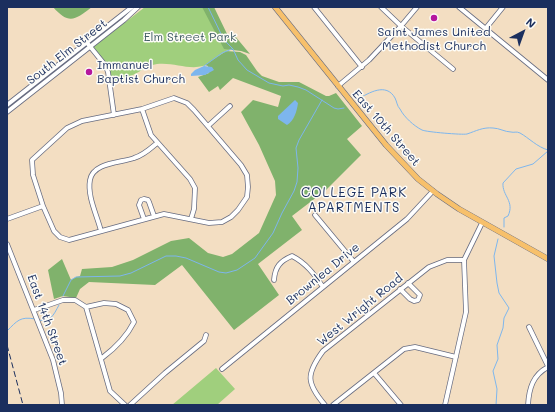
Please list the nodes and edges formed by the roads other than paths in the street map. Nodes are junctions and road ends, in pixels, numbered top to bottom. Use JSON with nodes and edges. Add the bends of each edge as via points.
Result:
{"nodes":[{"id":1,"x":131,"y":7,"type":"edge"},
{"id":2,"x":138,"y":7,"type":"edge"},
{"id":3,"x":275,"y":7,"type":"edge"},
{"id":4,"x":314,"y":7,"type":"edge"},
{"id":5,"x":381,"y":7,"type":"edge"},
{"id":6,"x":417,"y":7,"type":"edge"},
{"id":7,"x":459,"y":7,"type":"edge"},
{"id":8,"x":503,"y":7,"type":"edge"},
{"id":9,"x":134,"y":12,"type":"junction"},
{"id":10,"x":121,"y":15,"type":"junction"},
{"id":11,"x":124,"y":20,"type":"junction"},
{"id":12,"x":401,"y":26,"type":"junction"},
{"id":13,"x":486,"y":28,"type":"junction"},
{"id":14,"x":86,"y":42,"type":"junction"},
{"id":15,"x":90,"y":46,"type":"junction"},
{"id":16,"x":64,"y":60,"type":"junction"},
{"id":17,"x":68,"y":64,"type":"junction"},
{"id":18,"x":362,"y":67,"type":"junction"},
{"id":19,"x":453,"y":69,"type":"dead end"},
{"id":20,"x":548,"y":80,"type":"edge"},
{"id":21,"x":338,"y":86,"type":"junction"},
{"id":22,"x":28,"y":92,"type":"junction"},
{"id":23,"x":7,"y":105,"type":"edge"},
{"id":24,"x":230,"y":106,"type":"dead end"},
{"id":25,"x":142,"y":109,"type":"junction"},
{"id":26,"x":7,"y":112,"type":"edge"},
{"id":27,"x":114,"y":115,"type":"junction"},
{"id":28,"x":208,"y":126,"type":"junction"},
{"id":29,"x":157,"y":143,"type":"junction"},
{"id":30,"x":433,"y":191,"type":"junction"},
{"id":31,"x":43,"y":206,"type":"junction"},
{"id":32,"x":315,"y":215,"type":"dead end"},
{"id":33,"x":154,"y":216,"type":"junction"},
{"id":34,"x":7,"y":219,"type":"edge"},
{"id":35,"x":144,"y":219,"type":"junction"},
{"id":36,"x":191,"y":219,"type":"junction"},
{"id":37,"x":482,"y":223,"type":"junction"},
{"id":38,"x":101,"y":231,"type":"junction"},
{"id":39,"x":7,"y":244,"type":"edge"},
{"id":40,"x":548,"y":259,"type":"edge"},
{"id":41,"x":464,"y":260,"type":"junction"},
{"id":42,"x":354,"y":262,"type":"junction"},
{"id":43,"x":274,"y":280,"type":"dead end"},
{"id":44,"x":408,"y":283,"type":"junction"},
{"id":45,"x":323,"y":287,"type":"junction"},
{"id":46,"x":400,"y":289,"type":"junction"},
{"id":47,"x":86,"y":307,"type":"junction"},
{"id":48,"x":34,"y":310,"type":"junction"},
{"id":49,"x":529,"y":328,"type":"dead end"},
{"id":50,"x":206,"y":335,"type":"dead end"},
{"id":51,"x":456,"y":357,"type":"junction"},
{"id":52,"x":102,"y":358,"type":"junction"},
{"id":53,"x":548,"y":366,"type":"edge"},
{"id":54,"x":222,"y":369,"type":"dead end"},
{"id":55,"x":374,"y":373,"type":"junction"},
{"id":56,"x":62,"y":405,"type":"edge"},
{"id":57,"x":124,"y":405,"type":"edge"},
{"id":58,"x":130,"y":405,"type":"edge"},
{"id":59,"x":325,"y":405,"type":"edge"},
{"id":60,"x":333,"y":405,"type":"edge"},
{"id":61,"x":401,"y":405,"type":"edge"},
{"id":62,"x":445,"y":405,"type":"edge"},
{"id":63,"x":528,"y":405,"type":"edge"}],
"edges":[{"from":1,"to":9,"type":"street"},
{"from":1,"to":10,"type":"street","name":"South Elm Street"},
{"from":2,"to":9,"type":"street","name":"South Elm Street"},
{"from":3,"to":21,"type":"main road","name":"East 10th Street"},
{"from":4,"to":18,"type":"street"},
{"from":5,"to":12,"type":"street"},
{"from":6,"to":12,"type":"street"},
{"from":7,"to":13,"type":"street"},
{"from":8,"to":13,"type":"street"},
{"from":9,"to":11,"type":"street","name":"South Elm Street"},
{"from":10,"to":11,"type":"street"},
{"from":10,"to":14,"type":"street","name":"South Elm Street"},
{"from":11,"to":15,"type":"street","name":"South Elm Street"},
{"from":12,"to":18,"type":"street"},
{"from":12,"to":19,"type":"street"},
{"from":13,"to":20,"type":"street"},
{"from":14,"to":15,"type":"street"},
{"from":14,"to":16,"type":"street","name":"South Elm Street"},
{"from":15,"to":17,"type":"street","name":"South Elm Street"},
{"from":15,"to":27,"type":"street","via":[[108,72]]},
{"from":16,"to":17,"type":"street"},
{"from":16,"to":22,"type":"street","name":"South Elm Street"},
{"from":17,"to":22,"type":"street","name":"South Elm Street"},
{"from":18,"to":21,"type":"street"},
{"from":21,"to":30,"type":"main road","name":"East 10th Street","via":[[400,162]]},
{"from":22,"to":23,"type":"street","name":"South Elm Street"},
{"from":22,"to":26,"type":"street","name":"South Elm Street"},
{"from":24,"to":28,"type":"street"},
{"from":25,"to":27,"type":"street"},
{"from":25,"to":28,"type":"street","via":[[174,98],[186,102]]},
{"from":25,"to":29,"type":"street","via":[[151,135]]},
{"from":27,"to":31,"type":"street","via":[[82,121],[67,128],[32,160],[33,175]]},
{"from":28,"to":36,"type":"street","via":[[242,165],[247,175],[247,197],[231,217],[222,222],[209,223]]},
{"from":29,"to":36,"type":"street","via":[[195,188]]},
{"from":29,"to":38,"type":"street","via":[[134,159],[102,167],[94,172],[90,180],[91,196]]},
{"from":30,"to":37,"type":"main road","name":"East 10th Street"},
{"from":30,"to":42,"type":"street","name":"Brownlea Drive","via":[[407,218]]},
{"from":31,"to":34,"type":"street"},
{"from":31,"to":38,"type":"street","via":[[54,231],[60,237],[70,240]]},
{"from":32,"to":42,"type":"street"},
{"from":33,"to":35,"type":"street"},
{"from":33,"to":35,"type":"street","via":[[148,200],[144,199],[139,205]]},
{"from":33,"to":36,"type":"street","via":[[164,214]]},
{"from":35,"to":38,"type":"street"},
{"from":37,"to":40,"type":"main road","name":"East 10th Street"},
{"from":37,"to":41,"type":"street"},
{"from":39,"to":48,"type":"street","name":"East 14th Street"},
{"from":41,"to":44,"type":"street","name":"West Wright Road","via":[[447,260],[430,267]]},
{"from":41,"to":51,"type":"street","via":[[466,312]]},
{"from":42,"to":45,"type":"street","name":"Brownlea Drive"},
{"from":43,"to":45,"type":"street","via":[[278,265],[292,256],[307,266]]},
{"from":44,"to":46,"type":"street","name":"West Wright Road"},
{"from":44,"to":46,"type":"street","via":[[420,295],[418,300],[414,301]]},
{"from":45,"to":54,"type":"street","name":"Brownlea Drive"},
{"from":46,"to":59,"type":"street","name":"West Wright Road","via":[[323,351],[312,366],[312,385]]},
{"from":47,"to":48,"type":"street","via":[[75,300],[63,300]]},
{"from":47,"to":52,"type":"street"},
{"from":47,"to":52,"type":"street","via":[[116,304],[128,310],[134,322],[130,331]]},
{"from":48,"to":56,"type":"street","name":"East 14th Street","via":[[53,360]]},
{"from":49,"to":53,"type":"street"},
{"from":50,"to":58,"type":"street","via":[[204,341]]},
{"from":51,"to":55,"type":"street","via":[[415,347],[404,349]]},
{"from":51,"to":62,"type":"street"},
{"from":52,"to":57,"type":"street","via":[[110,391]]},
{"from":53,"to":63,"type":"street","via":[[534,378]]},
{"from":55,"to":60,"type":"street"},
{"from":55,"to":61,"type":"street"}]}
